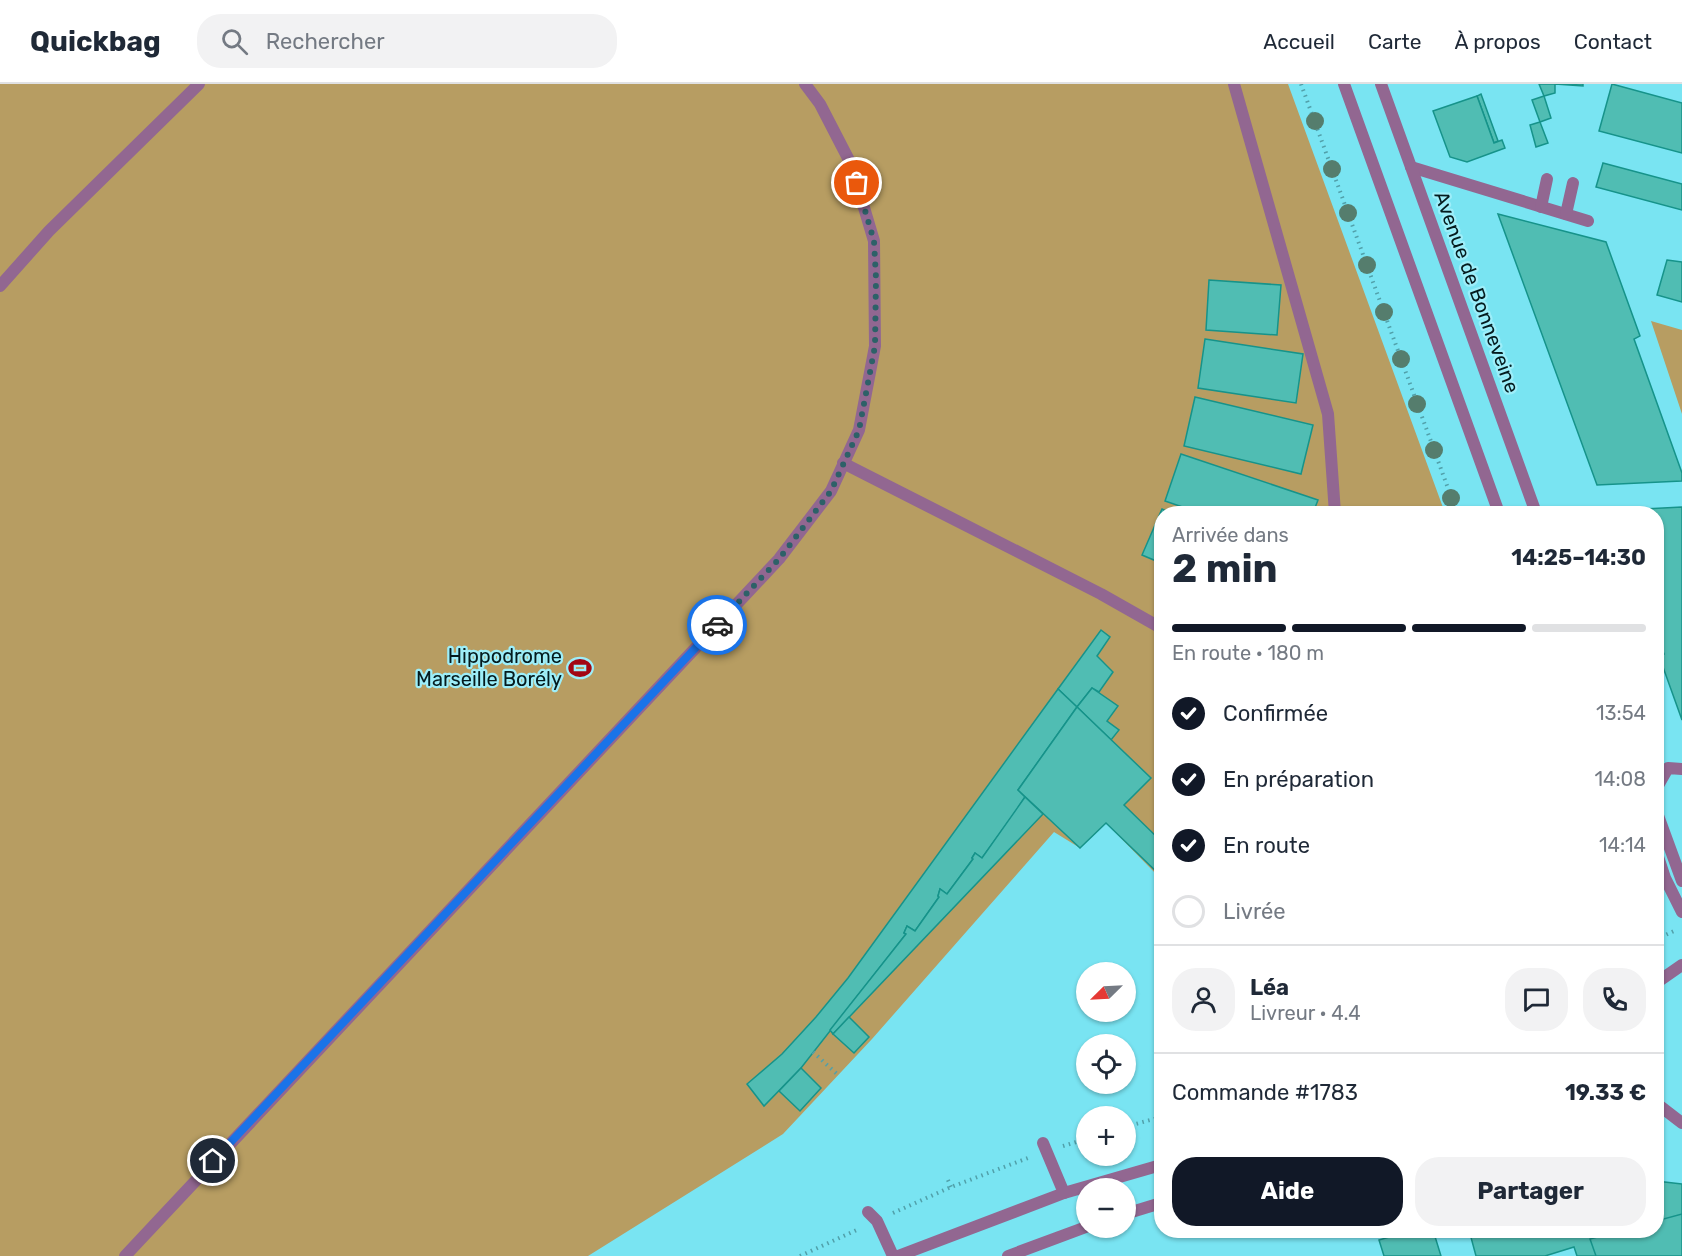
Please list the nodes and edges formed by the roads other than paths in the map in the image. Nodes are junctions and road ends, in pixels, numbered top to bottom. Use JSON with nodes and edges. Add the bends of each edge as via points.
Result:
{"nodes":[{"id":1,"x":199,"y":84,"type":"edge"},
{"id":2,"x":805,"y":84,"type":"edge"},
{"id":3,"x":1234,"y":84,"type":"edge"},
{"id":4,"x":1344,"y":84,"type":"edge"},
{"id":5,"x":1381,"y":84,"type":"edge"},
{"id":6,"x":1411,"y":167,"type":"junction"},
{"id":7,"x":1548,"y":179,"type":"dead end"},
{"id":8,"x":1573,"y":183,"type":"dead end"},
{"id":9,"x":1541,"y":207,"type":"junction"},
{"id":10,"x":1566,"y":214,"type":"junction"},
{"id":11,"x":1588,"y":221,"type":"dead end"},
{"id":12,"x":0,"y":286,"type":"edge"},
{"id":13,"x":843,"y":463,"type":"junction"},
{"id":14,"x":1335,"y":506,"type":"edge"},
{"id":15,"x":1496,"y":506,"type":"edge"},
{"id":16,"x":1533,"y":506,"type":"edge"},
{"id":17,"x":1154,"y":624,"type":"edge"},
{"id":18,"x":1682,"y":769,"type":"edge"},
{"id":19,"x":1664,"y":775,"type":"edge"},
{"id":20,"x":1664,"y":832,"type":"edge"},
{"id":21,"x":1664,"y":875,"type":"edge"},
{"id":22,"x":1682,"y":881,"type":"edge"},
{"id":23,"x":1682,"y":912,"type":"edge"},
{"id":24,"x":1682,"y":965,"type":"edge"},
{"id":25,"x":1664,"y":975,"type":"edge"},
{"id":26,"x":1664,"y":1111,"type":"edge"},
{"id":27,"x":1682,"y":1123,"type":"edge"},
{"id":28,"x":1043,"y":1143,"type":"dead end"},
{"id":29,"x":1154,"y":1167,"type":"edge"},
{"id":30,"x":1064,"y":1193,"type":"junction"},
{"id":31,"x":1154,"y":1205,"type":"edge"},
{"id":32,"x":1136,"y":1211,"type":"edge"},
{"id":33,"x":868,"y":1212,"type":"dead end"},
{"id":34,"x":1076,"y":1231,"type":"edge"},
{"id":35,"x":125,"y":1256,"type":"edge"},
{"id":36,"x":893,"y":1256,"type":"edge"},
{"id":37,"x":898,"y":1256,"type":"edge"},
{"id":38,"x":1008,"y":1256,"type":"edge"}],
"edges":[{"from":1,"to":12,"type":"street","via":[[49,231]]},
{"from":2,"to":13,"type":"street","via":[[820,104],[851,164],[874,241],[875,346],[859,430]]},
{"from":3,"to":14,"type":"street","via":[[1328,414]]},
{"from":4,"to":15,"type":"street"},
{"from":5,"to":6,"type":"street","name":"Avenue de Bonneveine"},
{"from":6,"to":9,"type":"street"},
{"from":6,"to":16,"type":"street","name":"Avenue de Bonneveine"},
{"from":7,"to":9,"type":"street"},
{"from":8,"to":10,"type":"street"},
{"from":9,"to":10,"type":"street"},
{"from":10,"to":11,"type":"street"},
{"from":13,"to":17,"type":"street"},
{"from":13,"to":35,"type":"street","via":[[831,491],[779,559]]},
{"from":18,"to":19,"type":"street","via":[[1668,768]]},
{"from":20,"to":22,"type":"street"},
{"from":21,"to":23,"type":"street"},
{"from":24,"to":25,"type":"street"},
{"from":26,"to":27,"type":"street"},
{"from":28,"to":30,"type":"street"},
{"from":29,"to":30,"type":"street"},
{"from":30,"to":37,"type":"street"},
{"from":31,"to":32,"type":"street"},
{"from":33,"to":36,"type":"street","via":[[877,1221]]},
{"from":34,"to":38,"type":"street"}]}
